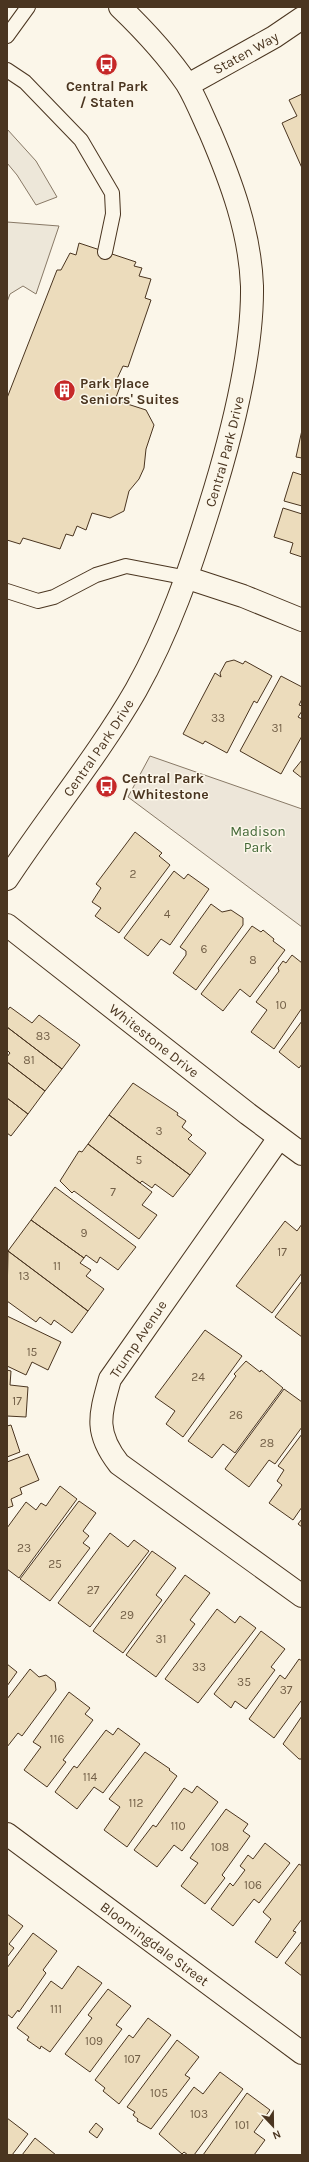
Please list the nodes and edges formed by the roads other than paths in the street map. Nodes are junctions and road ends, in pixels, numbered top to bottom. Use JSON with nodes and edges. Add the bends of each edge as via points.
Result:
{"nodes":[{"id":1,"x":28,"y":7,"type":"edge"},
{"id":2,"x":120,"y":7,"type":"edge"},
{"id":3,"x":302,"y":18,"type":"edge"},
{"id":4,"x":7,"y":36,"type":"edge"},
{"id":5,"x":7,"y":70,"type":"edge"},
{"id":6,"x":188,"y":85,"type":"junction"},
{"id":7,"x":106,"y":252,"type":"dead end"},
{"id":8,"x":188,"y":578,"type":"junction"},
{"id":9,"x":7,"y":591,"type":"edge"},
{"id":10,"x":302,"y":620,"type":"edge"},
{"id":11,"x":7,"y":879,"type":"edge"},
{"id":12,"x":7,"y":925,"type":"edge"},
{"id":13,"x":279,"y":1138,"type":"junction"},
{"id":14,"x":302,"y":1154,"type":"edge"},
{"id":15,"x":302,"y":1596,"type":"edge"},
{"id":16,"x":7,"y":1834,"type":"edge"},
{"id":17,"x":302,"y":2053,"type":"edge"}],
"edges":[{"from":1,"to":4,"type":"lane"},
{"from":2,"to":6,"type":"street","name":"Central Park Drive","via":[[160,49]]},
{"from":3,"to":6,"type":"street","name":"Staten Way","via":[[274,37]]},
{"from":5,"to":7,"type":"lane","via":[[25,82],[81,140],[112,193],[113,214]]},
{"from":6,"to":8,"type":"street","name":"Central Park Drive","via":[[234,192],[248,253],[252,286],[250,327],[236,408],[214,494]]},
{"from":8,"to":9,"type":"lane","via":[[126,566],[96,575],[54,597],[38,601]]},
{"from":8,"to":10,"type":"street","via":[[243,596]]},
{"from":8,"to":11,"type":"street","name":"Central Park Drive","via":[[170,623],[136,689],[96,755]]},
{"from":12,"to":13,"type":"street","name":"Whitestone Drive"},
{"from":13,"to":14,"type":"street","name":"Whitestone Drive"},
{"from":13,"to":15,"type":"street","name":"Trump Avenue","via":[[110,1379],[100,1418],[107,1449],[119,1464]]},
{"from":16,"to":17,"type":"street","name":"Bloomingdale Street"}]}
